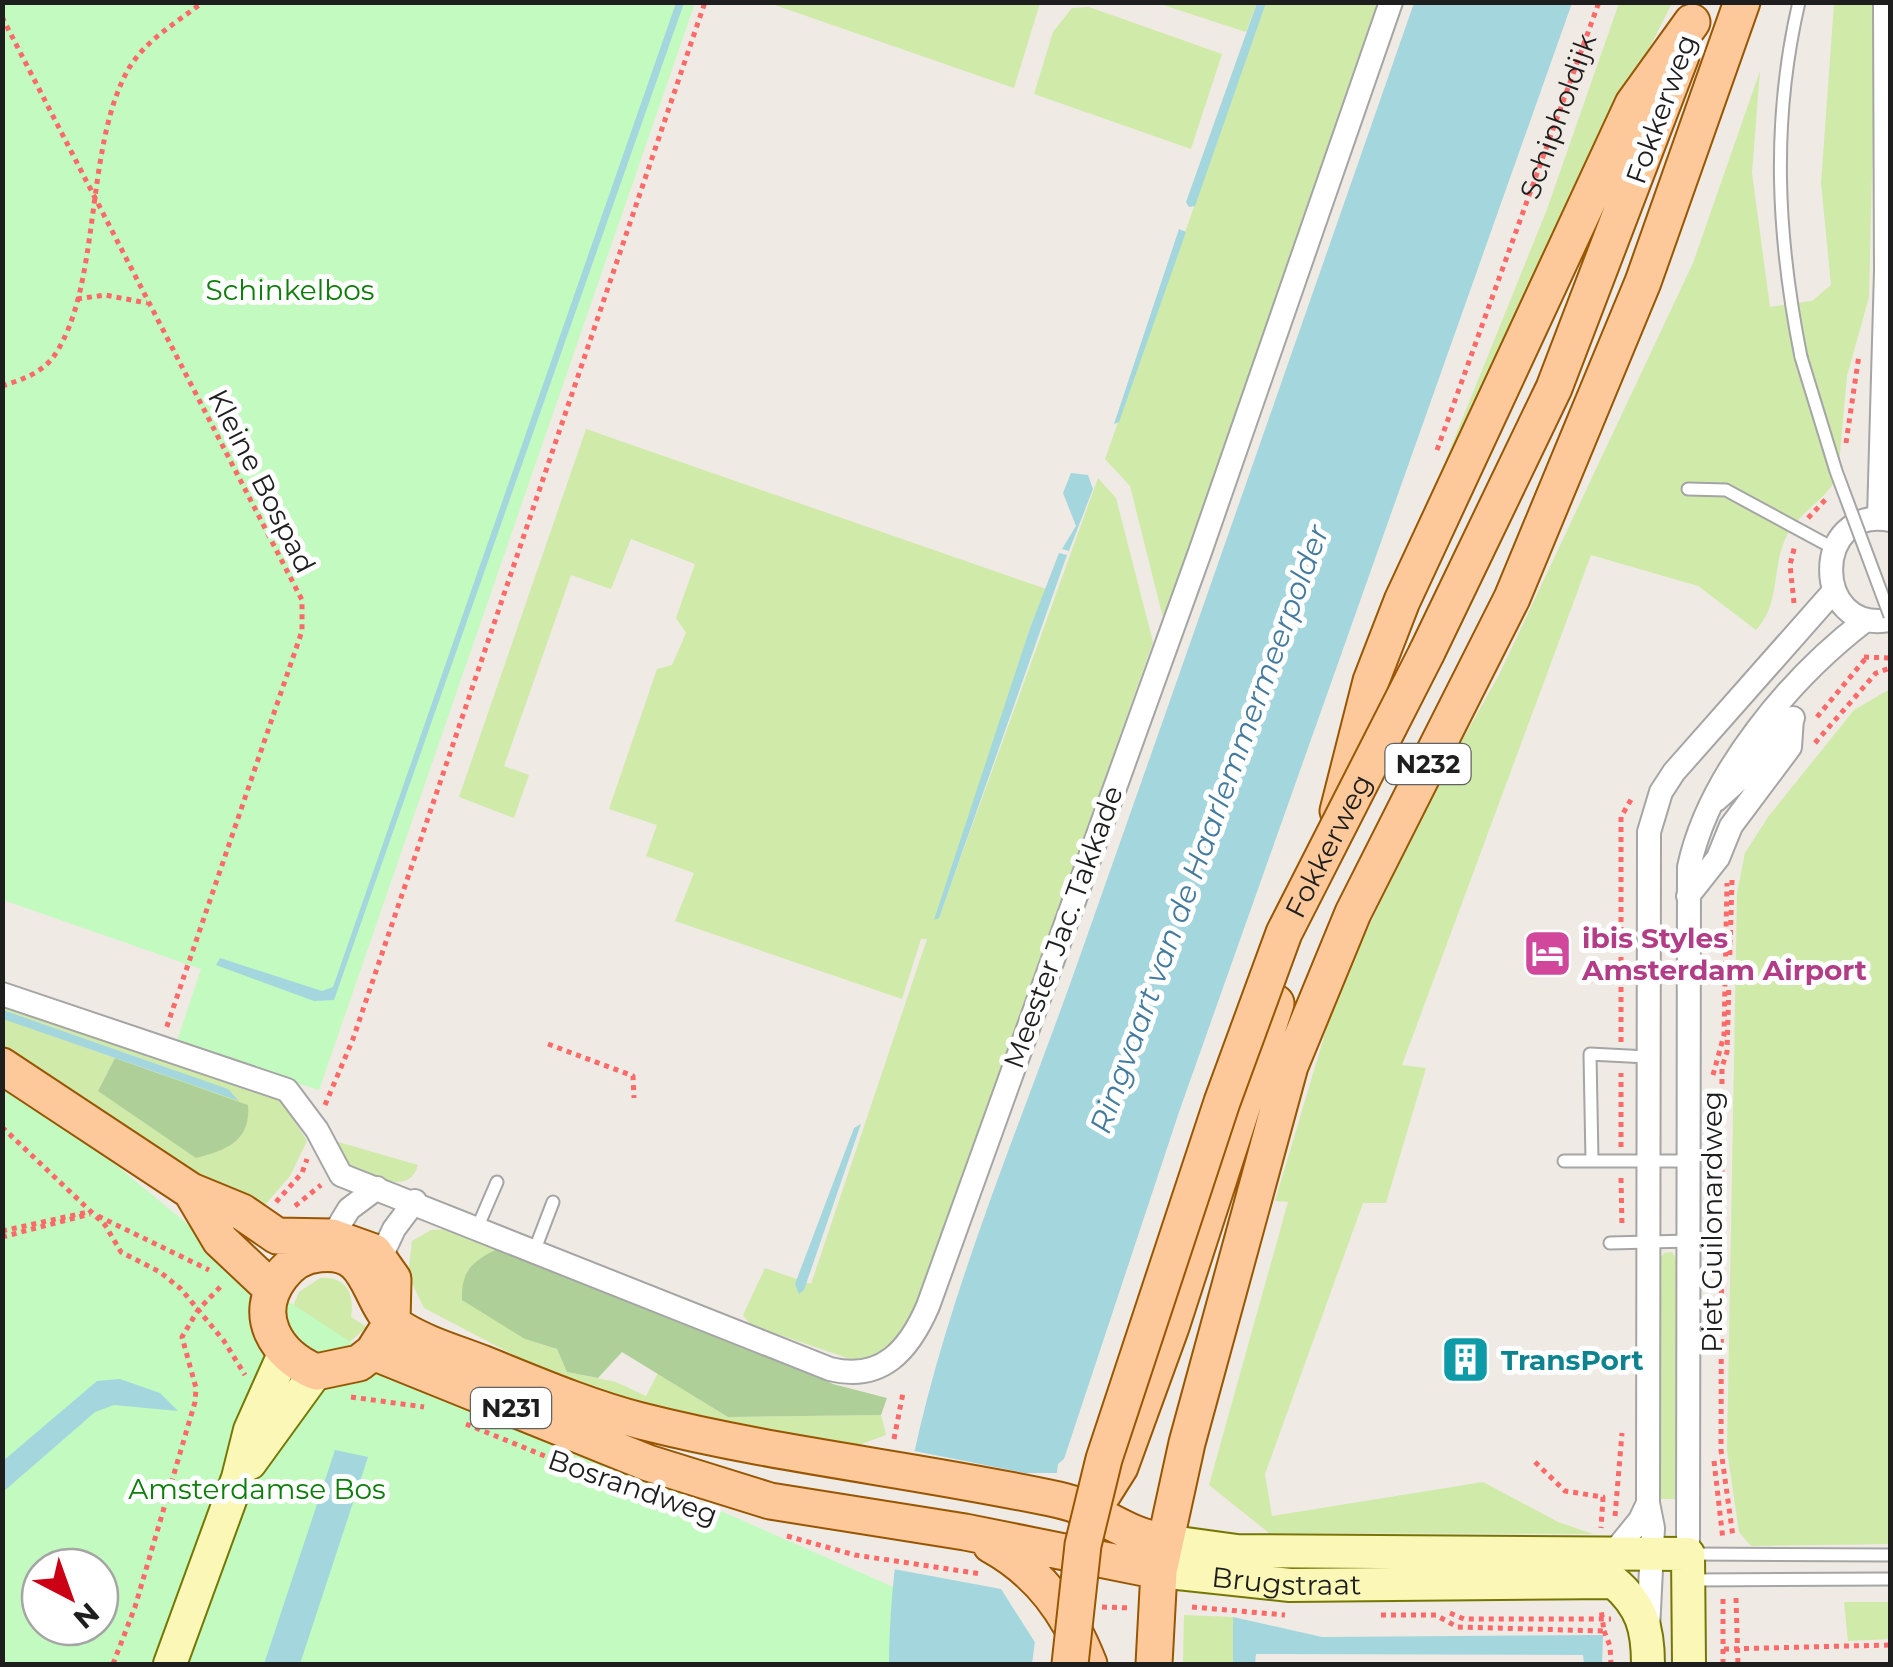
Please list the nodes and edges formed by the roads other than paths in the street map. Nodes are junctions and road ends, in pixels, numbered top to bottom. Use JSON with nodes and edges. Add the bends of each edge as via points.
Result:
{"nodes":[{"id":1,"x":1391,"y":2,"type":"edge"},
{"id":2,"x":1742,"y":2,"type":"edge"},
{"id":3,"x":1799,"y":2,"type":"edge"},
{"id":4,"x":1885,"y":2,"type":"edge"},
{"id":5,"x":1695,"y":12,"type":"edge"},
{"id":6,"x":1688,"y":489,"type":"dead end"},
{"id":7,"x":1885,"y":519,"type":"edge"},
{"id":8,"x":1833,"y":548,"type":"junction"},
{"id":9,"x":1833,"y":592,"type":"junction"},
{"id":10,"x":1890,"y":618,"type":"edge"},
{"id":11,"x":1866,"y":620,"type":"junction"},
{"id":12,"x":1796,"y":688,"type":"junction"},
{"id":13,"x":1792,"y":718,"type":"junction"},
{"id":14,"x":1710,"y":806,"type":"junction"},
{"id":15,"x":1688,"y":896,"type":"junction"},
{"id":16,"x":2,"y":994,"type":"edge"},
{"id":17,"x":1647,"y":1056,"type":"junction"},
{"id":18,"x":2,"y":1066,"type":"edge"},
{"id":19,"x":1564,"y":1161,"type":"dead end"},
{"id":20,"x":1592,"y":1161,"type":"junction"},
{"id":21,"x":1647,"y":1162,"type":"junction"},
{"id":22,"x":1688,"y":1162,"type":"junction"},
{"id":23,"x":497,"y":1182,"type":"dead end"},
{"id":24,"x":377,"y":1188,"type":"junction"},
{"id":25,"x":190,"y":1191,"type":"junction"},
{"id":26,"x":415,"y":1202,"type":"junction"},
{"id":27,"x":553,"y":1202,"type":"dead end"},
{"id":28,"x":478,"y":1226,"type":"junction"},
{"id":29,"x":1688,"y":1241,"type":"junction"},
{"id":30,"x":320,"y":1243,"type":"junction"},
{"id":31,"x":1610,"y":1243,"type":"dead end"},
{"id":32,"x":1648,"y":1243,"type":"junction"},
{"id":33,"x":536,"y":1249,"type":"junction"},
{"id":34,"x":380,"y":1259,"type":"junction"},
{"id":35,"x":272,"y":1289,"type":"junction"},
{"id":36,"x":394,"y":1311,"type":"junction"},
{"id":37,"x":373,"y":1352,"type":"junction"},
{"id":38,"x":284,"y":1354,"type":"junction"},
{"id":39,"x":327,"y":1385,"type":"junction"},
{"id":40,"x":1120,"y":1467,"type":"junction"},
{"id":41,"x":238,"y":1478,"type":"junction"},
{"id":42,"x":1648,"y":1502,"type":"junction"},
{"id":43,"x":1070,"y":1503,"type":"junction"},
{"id":44,"x":889,"y":1520,"type":"joint"},
{"id":45,"x":965,"y":1532,"type":"junction"},
{"id":46,"x":1153,"y":1549,"type":"junction"},
{"id":47,"x":1890,"y":1554,"type":"edge"},
{"id":48,"x":1614,"y":1567,"type":"junction"},
{"id":49,"x":1652,"y":1567,"type":"junction"},
{"id":50,"x":1688,"y":1567,"type":"junction"},
{"id":51,"x":1890,"y":1578,"type":"edge"},
{"id":52,"x":1648,"y":1630,"type":"junction"},
{"id":53,"x":170,"y":1664,"type":"edge"},
{"id":54,"x":1070,"y":1664,"type":"edge"},
{"id":55,"x":1090,"y":1664,"type":"edge"},
{"id":56,"x":1154,"y":1664,"type":"edge"},
{"id":57,"x":1648,"y":1664,"type":"edge"},
{"id":58,"x":1689,"y":1664,"type":"edge"}],
"edges":[{"from":1,"to":33,"type":"street","name":"Meester Jac. Takkade","via":[[1200,552],[912,1340],[883,1367],[864,1373],[830,1369]]},
{"from":2,"to":46,"type":"main road","name":"Fokkerweg","number":"N232","via":[[1642,282],[1519,581],[1311,1010]]},
{"from":3,"to":10,"type":"lane","bridge":true,"via":[[1782,83],[1780,222],[1801,357]]},
{"from":4,"to":7,"type":"street"},
{"from":5,"to":40,"type":"main road","number":"N232","via":[[1633,104],[1384,643],[1302,930]]},
{"from":5,"to":54,"type":"main road","name":"Fokkerweg","number":"N232","bridge":true,"via":[[1648,152],[1554,388],[1284,933],[1104,1459],[1083,1545]]},
{"from":6,"to":8,"type":"lane","via":[[1726,490]]},
{"from":7,"to":8,"type":"street","via":[[1861,522]]},
{"from":8,"to":9,"type":"street"},
{"from":9,"to":11,"type":"street","via":[[1846,610]]},
{"from":9,"to":17,"type":"street","via":[[1698,743],[1652,814]]},
{"from":10,"to":11,"type":"street"},
{"from":11,"to":12,"type":"street","name":"Piet Guilonardweg","via":[[1832,646]]},
{"from":12,"to":13,"type":"street"},
{"from":12,"to":14,"type":"street","name":"Piet Guilonardweg","via":[[1739,753]]},
{"from":13,"to":14,"type":"street","name":"Piet Guilonardweg"},
{"from":13,"to":15,"type":"street","via":[[1790,747]]},
{"from":14,"to":15,"type":"street","name":"Piet Guilonardweg","via":[[1696,838]]},
{"from":15,"to":22,"type":"street","name":"Piet Guilonardweg"},
{"from":16,"to":24,"type":"street","via":[[287,1090],[342,1174]]},
{"from":17,"to":20,"type":"lane","via":[[1590,1054]]},
{"from":17,"to":21,"type":"street"},
{"from":18,"to":25,"type":"main road"},
{"from":19,"to":20,"type":"lane"},
{"from":20,"to":21,"type":"lane"},
{"from":21,"to":22,"type":"lane"},
{"from":21,"to":32,"type":"street"},
{"from":22,"to":29,"type":"street","name":"Piet Guilonardweg"},
{"from":23,"to":28,"type":"lane"},
{"from":24,"to":26,"type":"street","name":"Meester Jac. Takkade"},
{"from":24,"to":30,"type":"street"},
{"from":25,"to":30,"type":"main road","via":[[242,1212],[276,1236]]},
{"from":25,"to":35,"type":"main road","via":[[220,1240]]},
{"from":26,"to":28,"type":"street","name":"Meester Jac. Takkade"},
{"from":26,"to":34,"type":"street"},
{"from":27,"to":33,"type":"lane"},
{"from":28,"to":33,"type":"street","name":"Meester Jac. Takkade"},
{"from":29,"to":32,"type":"lane"},
{"from":29,"to":50,"type":"street","name":"Piet Guilonardweg"},
{"from":30,"to":34,"type":"main road","via":[[355,1243]]},
{"from":30,"to":35,"type":"main road"},
{"from":30,"to":36,"type":"main road","via":[[350,1257],[366,1272],[381,1310]]},
{"from":31,"to":32,"type":"lane"},
{"from":32,"to":42,"type":"street"},
{"from":34,"to":36,"type":"main road","via":[[393,1278]]},
{"from":35,"to":38,"type":"main road","via":[[268,1322]]},
{"from":36,"to":37,"type":"main road"},
{"from":36,"to":43,"type":"main road","name":"Brugstraat","number":"N231","via":[[440,1349],[638,1420]]},
{"from":37,"to":39,"type":"main road"},
{"from":37,"to":44,"type":"main road","name":"Bosrandweg","number":"N231","via":[[648,1464],[770,1501]]},
{"from":38,"to":39,"type":"main road"},
{"from":38,"to":41,"type":"street","via":[[250,1430]]},
{"from":39,"to":41,"type":"street"},
{"from":40,"to":43,"type":"main road","number":"N232","via":[[1103,1494]]},
{"from":40,"to":46,"type":"main road","number":"N232","via":[[1122,1500]]},
{"from":41,"to":53,"type":"street"},
{"from":42,"to":48,"type":"street"},
{"from":42,"to":49,"type":"street"},
{"from":43,"to":46,"type":"main road","name":"Brugstraat","number":"N231"},
{"from":44,"to":45,"type":"main road","name":"Brugstraat","number":"N231"},
{"from":45,"to":46,"type":"main road","name":"Brugstraat","number":"N231","via":[[1054,1549]]},
{"from":45,"to":55,"type":"main road","via":[[1011,1556],[1047,1588]]},
{"from":46,"to":48,"type":"street","name":"Brugstraat"},
{"from":46,"to":56,"type":"main road","number":"N232"},
{"from":47,"to":50,"type":"lane","via":[[1730,1555]]},
{"from":48,"to":49,"type":"street","name":"Brugstraat"},
{"from":48,"to":52,"type":"street"},
{"from":49,"to":50,"type":"street","name":"Brugstraat"},
{"from":49,"to":52,"type":"street"},
{"from":50,"to":51,"type":"lane","via":[[1729,1579]]},
{"from":50,"to":58,"type":"street"},
{"from":52,"to":57,"type":"street"}]}
